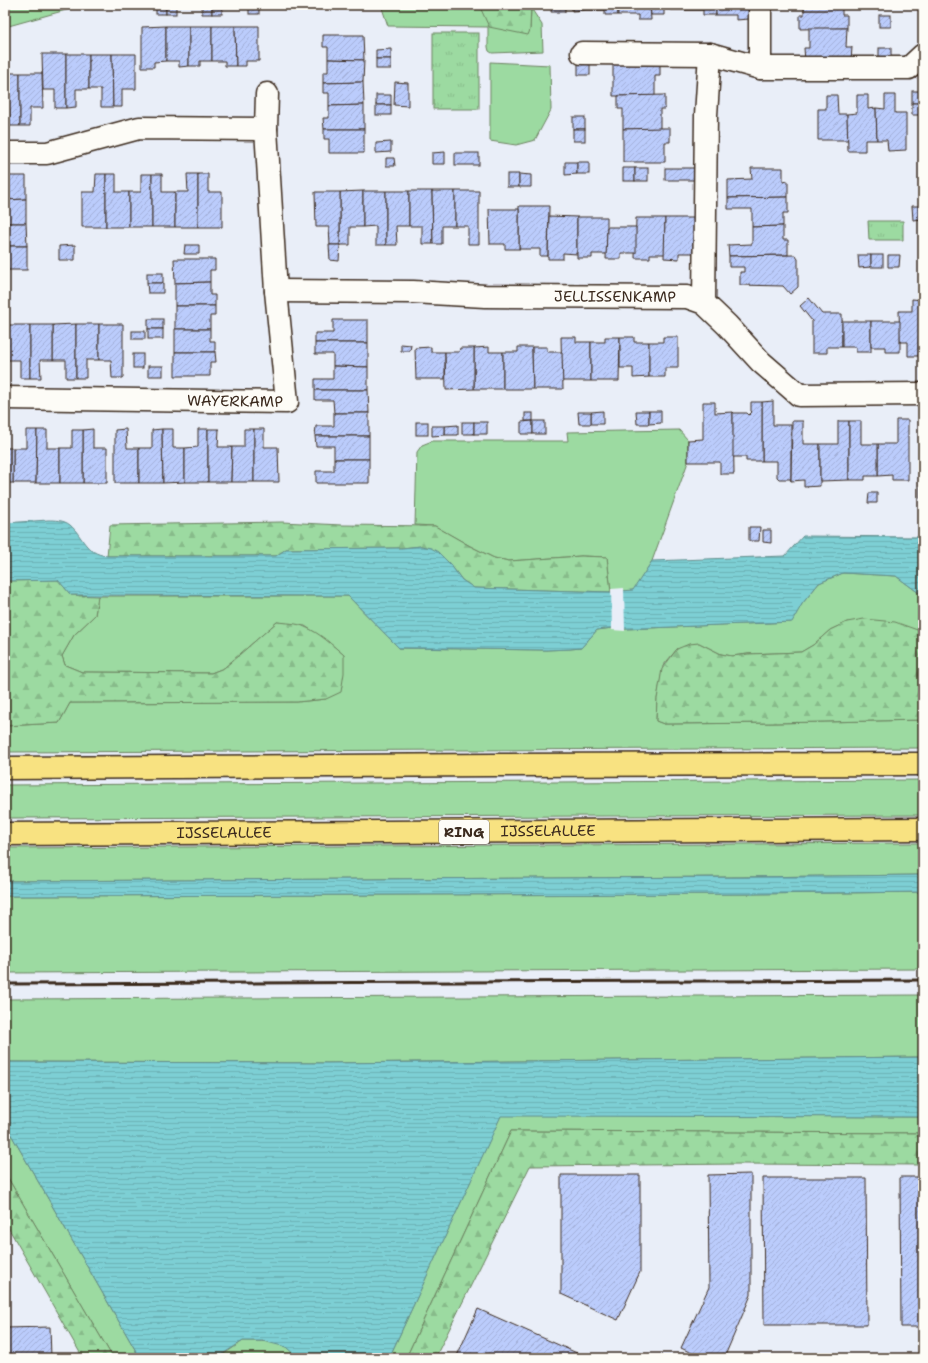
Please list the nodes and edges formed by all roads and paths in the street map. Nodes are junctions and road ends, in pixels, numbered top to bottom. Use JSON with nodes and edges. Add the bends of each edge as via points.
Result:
{"nodes":[{"id":1,"x":760,"y":5,"type":"edge"},
{"id":2,"x":582,"y":53,"type":"dead end"},
{"id":3,"x":710,"y":54,"type":"junction"},
{"id":4,"x":923,"y":55,"type":"edge"},
{"id":5,"x":760,"y":68,"type":"junction"},
{"id":6,"x":268,"y":94,"type":"dead end"},
{"id":7,"x":266,"y":129,"type":"junction"},
{"id":8,"x":5,"y":153,"type":"edge"},
{"id":9,"x":276,"y":291,"type":"junction"},
{"id":10,"x":704,"y":303,"type":"junction"},
{"id":11,"x":923,"y":394,"type":"edge"},
{"id":12,"x":5,"y":398,"type":"edge"},
{"id":13,"x":923,"y":764,"type":"edge"},
{"id":14,"x":5,"y":768,"type":"edge"},
{"id":15,"x":923,"y":829,"type":"edge"},
{"id":16,"x":5,"y":834,"type":"edge"}],
"edges":[{"from":1,"to":5,"type":"street"},
{"from":2,"to":3,"type":"street"},
{"from":3,"to":5,"type":"street"},
{"from":3,"to":10,"type":"street","via":[[706,115]]},
{"from":4,"to":5,"type":"street","via":[[909,68]]},
{"from":6,"to":7,"type":"street","name":"WAYERKAMP"},
{"from":7,"to":8,"type":"street","via":[[139,128],[47,153]]},
{"from":7,"to":9,"type":"street","name":"WAYERKAMP"},
{"from":9,"to":10,"type":"street","name":"JELLISSENKAMP","via":[[687,297]]},
{"from":9,"to":12,"type":"street","name":"WAYERKAMP","via":[[287,402]]},
{"from":10,"to":11,"type":"street","via":[[761,362],[799,395]]},
{"from":13,"to":14,"type":"main road"},
{"from":15,"to":16,"type":"main road","name":"IJSSELALLEE","number":"RING"}]}
